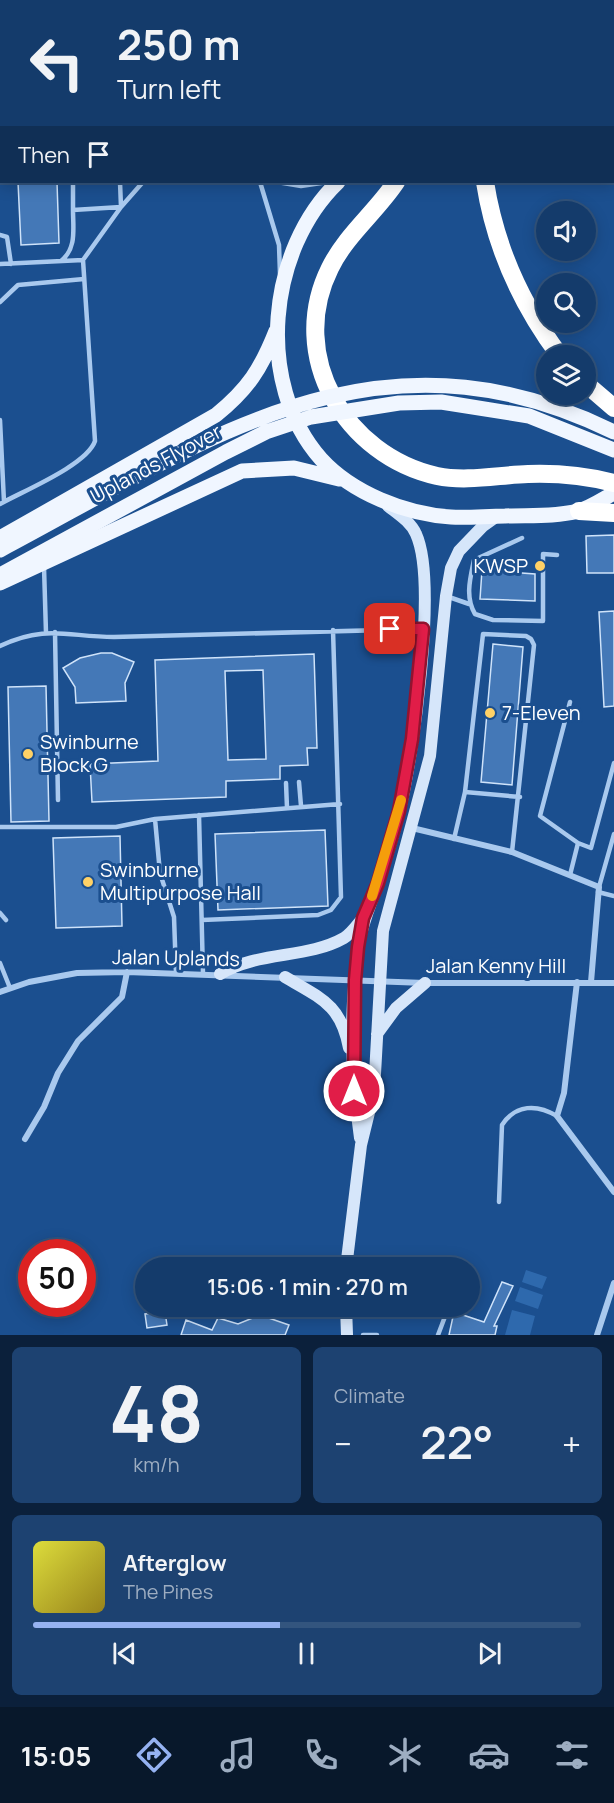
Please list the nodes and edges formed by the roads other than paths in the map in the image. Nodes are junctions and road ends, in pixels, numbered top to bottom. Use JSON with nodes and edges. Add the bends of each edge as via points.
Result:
{"nodes":[{"id":1,"x":73,"y":183,"type":"edge"},
{"id":2,"x":120,"y":183,"type":"edge"},
{"id":3,"x":142,"y":183,"type":"edge"},
{"id":4,"x":260,"y":183,"type":"edge"},
{"id":5,"x":283,"y":183,"type":"edge"},
{"id":6,"x":321,"y":183,"type":"edge"},
{"id":7,"x":337,"y":183,"type":"edge"},
{"id":8,"x":395,"y":183,"type":"edge"},
{"id":9,"x":485,"y":183,"type":"edge"},
{"id":10,"x":121,"y":207,"type":"junction"},
{"id":11,"x":73,"y":210,"type":"junction"},
{"id":12,"x":0,"y":235,"type":"edge"},
{"id":13,"x":83,"y":260,"type":"junction"},
{"id":14,"x":61,"y":261,"type":"junction"},
{"id":15,"x":0,"y":264,"type":"edge"},
{"id":16,"x":11,"y":264,"type":"junction"},
{"id":17,"x":84,"y":279,"type":"junction"},
{"id":18,"x":279,"y":292,"type":"junction"},
{"id":19,"x":0,"y":302,"type":"edge"},
{"id":20,"x":277,"y":327,"type":"junction"},
{"id":21,"x":553,"y":345,"type":"edge"},
{"id":22,"x":596,"y":392,"type":"edge"},
{"id":23,"x":614,"y":408,"type":"edge"},
{"id":24,"x":0,"y":420,"type":"edge"},
{"id":25,"x":614,"y":432,"type":"edge"},
{"id":26,"x":614,"y":450,"type":"edge"},
{"id":27,"x":1,"y":479,"type":"edge"},
{"id":28,"x":350,"y":483,"type":"junction"},
{"id":29,"x":614,"y":483,"type":"edge"},
{"id":30,"x":614,"y":493,"type":"edge"},
{"id":31,"x":381,"y":501,"type":"junction"},
{"id":32,"x":2,"y":503,"type":"edge"},
{"id":33,"x":579,"y":511,"type":"junction"},
{"id":34,"x":614,"y":513,"type":"edge"},
{"id":35,"x":497,"y":516,"type":"junction"},
{"id":36,"x":0,"y":538,"type":"edge"},
{"id":37,"x":522,"y":538,"type":"dead end"},
{"id":38,"x":0,"y":550,"type":"edge"},
{"id":39,"x":557,"y":555,"type":"dead end"},
{"id":40,"x":44,"y":565,"type":"junction"},
{"id":41,"x":0,"y":574,"type":"edge"},
{"id":42,"x":0,"y":583,"type":"edge"},
{"id":43,"x":446,"y":596,"type":"junction"},
{"id":44,"x":469,"y":604,"type":"junction"},
{"id":45,"x":493,"y":620,"type":"junction"},
{"id":46,"x":423,"y":629,"type":"junction"},
{"id":47,"x":333,"y":630,"type":"junction"},
{"id":48,"x":55,"y":632,"type":"junction"},
{"id":49,"x":46,"y":633,"type":"junction"},
{"id":50,"x":493,"y":633,"type":"junction"},
{"id":51,"x":0,"y":646,"type":"edge"},
{"id":52,"x":570,"y":702,"type":"dead end"},
{"id":53,"x":614,"y":763,"type":"edge"},
{"id":54,"x":299,"y":782,"type":"dead end"},
{"id":55,"x":286,"y":783,"type":"dead end"},
{"id":56,"x":465,"y":792,"type":"junction"},
{"id":57,"x":520,"y":797,"type":"junction"},
{"id":58,"x":58,"y":800,"type":"dead end"},
{"id":59,"x":340,"y":804,"type":"junction"},
{"id":60,"x":301,"y":806,"type":"junction"},
{"id":61,"x":287,"y":808,"type":"junction"},
{"id":62,"x":199,"y":814,"type":"junction"},
{"id":63,"x":155,"y":819,"type":"junction"},
{"id":64,"x":0,"y":827,"type":"edge"},
{"id":65,"x":412,"y":828,"type":"junction"},
{"id":66,"x":614,"y":834,"type":"edge"},
{"id":67,"x":454,"y":839,"type":"junction"},
{"id":68,"x":579,"y":843,"type":"junction"},
{"id":69,"x":512,"y":852,"type":"junction"},
{"id":70,"x":570,"y":875,"type":"junction"},
{"id":71,"x":598,"y":889,"type":"junction"},
{"id":72,"x":614,"y":896,"type":"edge"},
{"id":73,"x":0,"y":913,"type":"edge"},
{"id":74,"x":363,"y":918,"type":"junction"},
{"id":75,"x":6,"y":920,"type":"dead end"},
{"id":76,"x":202,"y":920,"type":"junction"},
{"id":77,"x":0,"y":963,"type":"edge"},
{"id":78,"x":127,"y":972,"type":"junction"},
{"id":79,"x":176,"y":973,"type":"junction"},
{"id":80,"x":203,"y":974,"type":"junction"},
{"id":81,"x":220,"y":974,"type":"junction"},
{"id":82,"x":285,"y":977,"type":"junction"},
{"id":83,"x":355,"y":980,"type":"junction"},
{"id":84,"x":379,"y":981,"type":"junction"},
{"id":85,"x":576,"y":982,"type":"junction"},
{"id":86,"x":591,"y":982,"type":"junction"},
{"id":87,"x":614,"y":982,"type":"edge"},
{"id":88,"x":425,"y":983,"type":"junction"},
{"id":89,"x":10,"y":988,"type":"junction"},
{"id":90,"x":0,"y":992,"type":"edge"},
{"id":91,"x":376,"y":1036,"type":"junction"},
{"id":92,"x":354,"y":1091,"type":"junction"},
{"id":93,"x":557,"y":1116,"type":"junction"},
{"id":94,"x":25,"y":1139,"type":"dead end"},
{"id":95,"x":361,"y":1145,"type":"junction"},
{"id":96,"x":614,"y":1192,"type":"edge"},
{"id":97,"x":499,"y":1202,"type":"dead end"},
{"id":98,"x":347,"y":1257,"type":"edge"},
{"id":99,"x":614,"y":1283,"type":"edge"},
{"id":100,"x":346,"y":1317,"type":"edge"},
{"id":101,"x":445,"y":1317,"type":"edge"},
{"id":102,"x":347,"y":1335,"type":"edge"},
{"id":103,"x":363,"y":1335,"type":"edge"},
{"id":104,"x":377,"y":1335,"type":"edge"},
{"id":105,"x":438,"y":1335,"type":"edge"},
{"id":106,"x":597,"y":1335,"type":"edge"}],
"edges":[{"from":1,"to":11,"type":"lane"},
{"from":2,"to":10,"type":"lane"},
{"from":3,"to":10,"type":"lane"},
{"from":4,"to":18,"type":"lane","via":[[279,245]]},
{"from":5,"to":6,"type":"lane"},
{"from":7,"to":18,"type":"main road","via":[[306,221]]},
{"from":8,"to":29,"type":"highway","via":[[355,230],[329,270],[321,292],[318,356],[333,402],[353,428],[391,457],[438,476],[530,474]]},
{"from":9,"to":21,"type":"highway","via":[[501,247],[520,295]]},
{"from":10,"to":11,"type":"lane"},
{"from":10,"to":13,"type":"lane"},
{"from":11,"to":14,"type":"lane","via":[[74,242]]},
{"from":12,"to":16,"type":"lane","via":[[7,237]]},
{"from":13,"to":14,"type":"lane"},
{"from":13,"to":17,"type":"lane"},
{"from":14,"to":16,"type":"lane"},
{"from":15,"to":16,"type":"lane"},
{"from":17,"to":19,"type":"lane","via":[[18,285]]},
{"from":17,"to":32,"type":"lane","via":[[95,441],[86,456]]},
{"from":18,"to":20,"type":"main road"},
{"from":20,"to":28,"type":"main road","via":[[292,410],[321,459]]},
{"from":20,"to":36,"type":"main road","via":[[253,379],[216,415]]},
{"from":22,"to":23,"type":"highway"},
{"from":24,"to":27,"type":"lane"},
{"from":25,"to":38,"type":"main road","name":"Uplands Flyover","bridge":true,"via":[[564,410],[503,394],[445,386],[360,389],[309,400],[221,433]]},
{"from":26,"to":41,"type":"main road","name":"Uplands Flyover","bridge":true,"via":[[529,416],[441,402],[399,403],[310,417],[266,432],[226,452]]},
{"from":27,"to":32,"type":"lane"},
{"from":28,"to":31,"type":"main road"},
{"from":28,"to":40,"type":"main road","via":[[294,468],[242,471]]},
{"from":30,"to":33,"type":"main road"},
{"from":31,"to":35,"type":"main road","via":[[450,517]]},
{"from":31,"to":46,"type":"main road","via":[[404,518],[420,543],[426,582]]},
{"from":33,"to":34,"type":"highway"},
{"from":33,"to":35,"type":"main road"},
{"from":35,"to":43,"type":"main road","via":[[459,552],[451,568]]},
{"from":37,"to":44,"type":"lane","via":[[474,560]]},
{"from":39,"to":45,"type":"lane","via":[[543,554],[543,621]]},
{"from":40,"to":42,"type":"main road"},
{"from":40,"to":49,"type":"lane"},
{"from":43,"to":44,"type":"lane"},
{"from":43,"to":65,"type":"main road","via":[[430,756]]},
{"from":44,"to":45,"type":"lane","via":[[475,615]]},
{"from":45,"to":50,"type":"lane"},
{"from":46,"to":47,"type":"lane"},
{"from":46,"to":74,"type":"main road","via":[[412,739],[399,811],[378,883]]},
{"from":47,"to":48,"type":"lane","via":[[114,637]]},
{"from":47,"to":59,"type":"lane"},
{"from":48,"to":49,"type":"lane"},
{"from":48,"to":58,"type":"lane"},
{"from":49,"to":51,"type":"lane","via":[[27,635]]},
{"from":50,"to":56,"type":"lane","via":[[483,634],[481,641]]},
{"from":50,"to":57,"type":"lane","via":[[526,636],[534,645]]},
{"from":52,"to":68,"type":"lane","via":[[540,816]]},
{"from":53,"to":68,"type":"lane","via":[[591,848]]},
{"from":54,"to":60,"type":"lane"},
{"from":55,"to":61,"type":"lane"},
{"from":56,"to":57,"type":"lane"},
{"from":56,"to":67,"type":"lane"},
{"from":57,"to":69,"type":"lane"},
{"from":59,"to":60,"type":"lane"},
{"from":59,"to":76,"type":"lane","via":[[341,897],[330,910],[318,915]]},
{"from":60,"to":61,"type":"lane"},
{"from":61,"to":62,"type":"lane"},
{"from":62,"to":63,"type":"lane"},
{"from":62,"to":76,"type":"lane"},
{"from":63,"to":64,"type":"lane","via":[[116,827]]},
{"from":63,"to":79,"type":"lane","via":[[160,873],[174,917]]},
{"from":65,"to":67,"type":"street"},
{"from":65,"to":84,"type":"main road","via":[[386,920]]},
{"from":66,"to":71,"type":"lane"},
{"from":67,"to":69,"type":"street"},
{"from":68,"to":70,"type":"lane"},
{"from":69,"to":70,"type":"street"},
{"from":70,"to":71,"type":"street"},
{"from":71,"to":72,"type":"lane"},
{"from":71,"to":86,"type":"street"},
{"from":73,"to":75,"type":"lane"},
{"from":74,"to":81,"type":"main road","via":[[346,937],[330,945],[244,963]]},
{"from":74,"to":83,"type":"main road"},
{"from":76,"to":80,"type":"lane"},
{"from":77,"to":89,"type":"lane"},
{"from":78,"to":79,"type":"street","name":"Jalan Uplands"},
{"from":78,"to":89,"type":"street","name":"Jalan Uplands","via":[[76,973]]},
{"from":78,"to":94,"type":"street","via":[[122,997],[78,1041]]},
{"from":79,"to":80,"type":"street","name":"Jalan Uplands"},
{"from":80,"to":81,"type":"street","name":"Jalan Uplands"},
{"from":81,"to":82,"type":"street","name":"Jalan Uplands"},
{"from":82,"to":83,"type":"street","name":"Jalan Uplands"},
{"from":82,"to":92,"type":"main road","via":[[330,1005],[344,1023]]},
{"from":83,"to":84,"type":"street","name":"Jalan Kenny Hill"},
{"from":83,"to":92,"type":"main road"},
{"from":84,"to":88,"type":"street","name":"Jalan Kenny Hill"},
{"from":84,"to":91,"type":"main road"},
{"from":85,"to":86,"type":"street","name":"Jalan Kenny Hill"},
{"from":85,"to":88,"type":"street","name":"Jalan Kenny Hill"},
{"from":85,"to":93,"type":"street","via":[[564,1093]]},
{"from":86,"to":87,"type":"street","name":"Jalan Kenny Hill"},
{"from":88,"to":91,"type":"main road","via":[[396,1008]]},
{"from":89,"to":90,"type":"street","name":"Jalan Uplands"},
{"from":91,"to":95,"type":"main road","via":[[374,1092]]},
{"from":92,"to":95,"type":"main road"},
{"from":93,"to":96,"type":"street"},
{"from":93,"to":97,"type":"lane","via":[[542,1107],[532,1107],[508,1116],[501,1125]]},
{"from":95,"to":98,"type":"main road"},
{"from":99,"to":106,"type":"street"},
{"from":100,"to":102,"type":"main road"},
{"from":101,"to":105,"type":"lane"},
{"from":103,"to":104,"type":"lane"}]}
